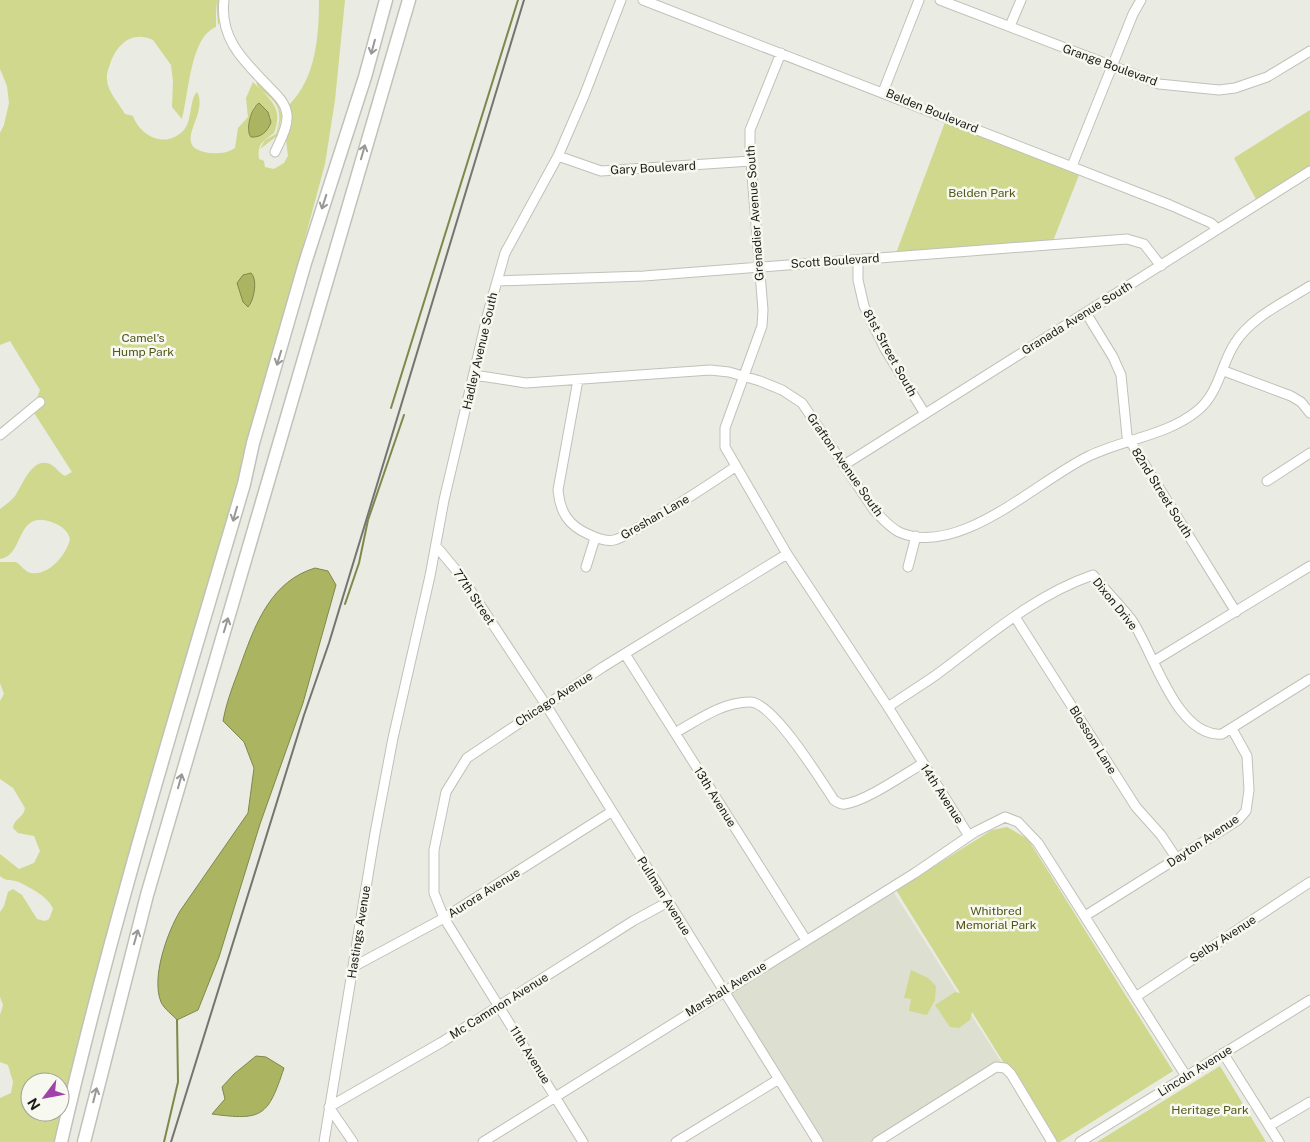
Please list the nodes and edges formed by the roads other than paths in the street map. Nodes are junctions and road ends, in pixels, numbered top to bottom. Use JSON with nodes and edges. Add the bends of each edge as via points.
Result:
{"nodes":[{"id":1,"x":224,"y":0,"type":"edge"},
{"id":2,"x":386,"y":0,"type":"edge"},
{"id":3,"x":409,"y":0,"type":"edge"},
{"id":4,"x":621,"y":0,"type":"edge"},
{"id":5,"x":643,"y":0,"type":"edge"},
{"id":6,"x":919,"y":0,"type":"edge"},
{"id":7,"x":940,"y":0,"type":"edge"},
{"id":8,"x":1021,"y":0,"type":"edge"},
{"id":9,"x":1141,"y":0,"type":"edge"},
{"id":10,"x":1010,"y":26,"type":"junction"},
{"id":11,"x":1310,"y":51,"type":"edge"},
{"id":12,"x":781,"y":53,"type":"junction"},
{"id":13,"x":1112,"y":67,"type":"junction"},
{"id":14,"x":883,"y":92,"type":"junction"},
{"id":15,"x":275,"y":152,"type":"dead end"},
{"id":16,"x":558,"y":156,"type":"junction"},
{"id":17,"x":751,"y":161,"type":"junction"},
{"id":18,"x":1072,"y":166,"type":"junction"},
{"id":19,"x":1310,"y":171,"type":"edge"},
{"id":20,"x":1217,"y":229,"type":"junction"},
{"id":21,"x":858,"y":260,"type":"junction"},
{"id":22,"x":1161,"y":266,"type":"junction"},
{"id":23,"x":758,"y":267,"type":"junction"},
{"id":24,"x":497,"y":281,"type":"junction"},
{"id":25,"x":1310,"y":286,"type":"edge"},
{"id":26,"x":1086,"y":313,"type":"junction"},
{"id":27,"x":1224,"y":371,"type":"junction"},
{"id":28,"x":474,"y":375,"type":"junction"},
{"id":29,"x":744,"y":376,"type":"junction"},
{"id":30,"x":578,"y":380,"type":"junction"},
{"id":31,"x":40,"y":402,"type":"dead end"},
{"id":32,"x":1310,"y":413,"type":"edge"},
{"id":33,"x":925,"y":414,"type":"junction"},
{"id":34,"x":0,"y":435,"type":"edge"},
{"id":35,"x":1129,"y":440,"type":"junction"},
{"id":36,"x":1310,"y":453,"type":"edge"},
{"id":37,"x":844,"y":466,"type":"junction"},
{"id":38,"x":736,"y":468,"type":"junction"},
{"id":39,"x":1267,"y":480,"type":"dead end"},
{"id":40,"x":916,"y":536,"type":"junction"},
{"id":41,"x":595,"y":538,"type":"junction"},
{"id":42,"x":436,"y":546,"type":"junction"},
{"id":43,"x":787,"y":554,"type":"junction"},
{"id":44,"x":1310,"y":566,"type":"edge"},
{"id":45,"x":586,"y":567,"type":"dead end"},
{"id":46,"x":908,"y":567,"type":"dead end"},
{"id":47,"x":1236,"y":612,"type":"junction"},
{"id":48,"x":1016,"y":617,"type":"junction"},
{"id":49,"x":510,"y":651,"type":"joint"},
{"id":50,"x":626,"y":654,"type":"junction"},
{"id":51,"x":1154,"y":661,"type":"junction"},
{"id":52,"x":1310,"y":679,"type":"edge"},
{"id":53,"x":546,"y":705,"type":"junction"},
{"id":54,"x":888,"y":707,"type":"junction"},
{"id":55,"x":396,"y":722,"type":"joint"},
{"id":56,"x":1232,"y":729,"type":"junction"},
{"id":57,"x":675,"y":733,"type":"junction"},
{"id":58,"x":922,"y":764,"type":"junction"},
{"id":59,"x":611,"y":812,"type":"junction"},
{"id":60,"x":969,"y":836,"type":"junction"},
{"id":61,"x":1177,"y":859,"type":"junction"},
{"id":62,"x":1310,"y":882,"type":"edge"},
{"id":63,"x":668,"y":902,"type":"junction"},
{"id":64,"x":1085,"y":916,"type":"junction"},
{"id":65,"x":444,"y":918,"type":"junction"},
{"id":66,"x":806,"y":940,"type":"junction"},
{"id":67,"x":353,"y":967,"type":"junction"},
{"id":68,"x":724,"y":990,"type":"junction"},
{"id":69,"x":1137,"y":996,"type":"junction"},
{"id":70,"x":1310,"y":1000,"type":"edge"},
{"id":71,"x":499,"y":1006,"type":"junction"},
{"id":72,"x":1223,"y":1053,"type":"junction"},
{"id":73,"x":1186,"y":1076,"type":"junction"},
{"id":74,"x":779,"y":1079,"type":"junction"},
{"id":75,"x":556,"y":1097,"type":"junction"},
{"id":76,"x":1310,"y":1102,"type":"edge"},
{"id":77,"x":329,"y":1107,"type":"junction"},
{"id":78,"x":1270,"y":1126,"type":"junction"},
{"id":79,"x":61,"y":1142,"type":"edge"},
{"id":80,"x":84,"y":1142,"type":"edge"},
{"id":81,"x":324,"y":1142,"type":"edge"},
{"id":82,"x":353,"y":1142,"type":"edge"},
{"id":83,"x":483,"y":1142,"type":"edge"},
{"id":84,"x":583,"y":1142,"type":"edge"},
{"id":85,"x":676,"y":1142,"type":"edge"},
{"id":86,"x":818,"y":1142,"type":"edge"},
{"id":87,"x":877,"y":1142,"type":"edge"},
{"id":88,"x":1052,"y":1142,"type":"edge"},
{"id":89,"x":1080,"y":1142,"type":"edge"},
{"id":90,"x":1279,"y":1142,"type":"edge"}],
"edges":[{"from":1,"to":15,"type":"street","via":[[224,22],[232,45],[278,96],[286,110],[286,123]]},
{"from":2,"to":79,"type":"highway","one_way":true,"via":[[253,443],[97,995]]},
{"from":80,"to":3,"type":"highway","one_way":true,"via":[[147,895]]},
{"from":4,"to":16,"type":"street","name":"Hadley Avenue South"},
{"from":5,"to":12,"type":"street","name":"Belden Boulevard"},
{"from":6,"to":14,"type":"street"},
{"from":7,"to":10,"type":"street","name":"Grange Boulevard"},
{"from":8,"to":10,"type":"street"},
{"from":9,"to":13,"type":"street","via":[[1132,14]]},
{"from":10,"to":13,"type":"street","name":"Grange Boulevard"},
{"from":11,"to":13,"type":"street","name":"Grange Boulevard","via":[[1267,77],[1236,88],[1219,90],[1159,84]]},
{"from":12,"to":14,"type":"street","name":"Belden Boulevard"},
{"from":12,"to":17,"type":"street","name":"Grenadier Avenue South","via":[[750,130]]},
{"from":13,"to":18,"type":"street"},
{"from":14,"to":18,"type":"street","name":"Belden Boulevard"},
{"from":16,"to":17,"type":"street","name":"Gary Boulevard","via":[[600,171]]},
{"from":16,"to":24,"type":"street","name":"Hadley Avenue South","via":[[505,253]]},
{"from":17,"to":23,"type":"street","name":"Grenadier Avenue South"},
{"from":18,"to":20,"type":"street","name":"Belden Boulevard","via":[[1170,205],[1211,223]]},
{"from":19,"to":20,"type":"street","name":"Granada Avenue South"},
{"from":20,"to":22,"type":"street","name":"Granada Avenue South"},
{"from":21,"to":22,"type":"street","name":"Scott Boulevard","via":[[1127,239],[1144,244]]},
{"from":21,"to":23,"type":"street","name":"Scott Boulevard"},
{"from":21,"to":33,"type":"street","name":"81st Street South","via":[[858,280],[864,306],[885,349]]},
{"from":22,"to":26,"type":"street","name":"Granada Avenue South"},
{"from":23,"to":24,"type":"street","name":"Scott Boulevard","via":[[644,276]]},
{"from":23,"to":29,"type":"street","name":"Grenadier Avenue South","via":[[762,326]]},
{"from":24,"to":28,"type":"street","name":"Hadley Avenue South"},
{"from":25,"to":27,"type":"street","name":"Grafton Avenue South","via":[[1251,326],[1227,356]]},
{"from":26,"to":33,"type":"street","name":"Granada Avenue South"},
{"from":26,"to":35,"type":"street","name":"82nd Street South","via":[[1121,375]]},
{"from":27,"to":32,"type":"street","via":[[1291,396]]},
{"from":27,"to":35,"type":"street","name":"Grafton Avenue South","via":[[1198,411],[1173,426]]},
{"from":28,"to":30,"type":"street","name":"Grafton Avenue South","via":[[526,383]]},
{"from":28,"to":42,"type":"street","name":"Hadley Avenue South"},
{"from":29,"to":30,"type":"street","name":"Grafton Avenue South","via":[[710,370]]},
{"from":29,"to":37,"type":"street","name":"Grafton Avenue South","via":[[782,390],[802,402]]},
{"from":29,"to":38,"type":"street","name":"Grenadier Avenue South","via":[[725,428],[724,440]]},
{"from":30,"to":41,"type":"street","via":[[558,490],[559,505],[570,524]]},
{"from":31,"to":34,"type":"street"},
{"from":33,"to":37,"type":"street","name":"Granada Avenue South"},
{"from":35,"to":40,"type":"street","name":"Grafton Avenue South","via":[[1088,456],[996,513],[954,534]]},
{"from":35,"to":47,"type":"street","name":"82nd Street South"},
{"from":36,"to":39,"type":"street"},
{"from":37,"to":40,"type":"street","name":"Grafton Avenue South","via":[[888,525]]},
{"from":38,"to":41,"type":"street","name":"Greshan Lane","via":[[665,513],[616,539]]},
{"from":38,"to":43,"type":"street","name":"14th Avenue"},
{"from":40,"to":46,"type":"street"},
{"from":41,"to":45,"type":"street"},
{"from":42,"to":49,"type":"street","name":"77th Street","via":[[461,576]]},
{"from":42,"to":55,"type":"street","name":"Hadley Avenue South"},
{"from":43,"to":50,"type":"street","name":"Chicago Avenue"},
{"from":43,"to":54,"type":"street","name":"14th Avenue"},
{"from":44,"to":47,"type":"street"},
{"from":47,"to":51,"type":"street"},
{"from":48,"to":51,"type":"street","name":"Dixon Drive","via":[[1075,581],[1092,575],[1131,620]]},
{"from":48,"to":54,"type":"street","name":"Dixon Drive"},
{"from":48,"to":61,"type":"street","name":"Blossom Lane","via":[[1136,807]]},
{"from":49,"to":53,"type":"street","name":"Pullman Avenue"},
{"from":50,"to":53,"type":"street","name":"Chicago Avenue"},
{"from":50,"to":57,"type":"street","name":"13th Avenue"},
{"from":51,"to":56,"type":"street","name":"Dixon Drive","via":[[1159,678],[1192,724],[1213,735]]},
{"from":52,"to":56,"type":"street","name":"Dixon Drive"},
{"from":53,"to":59,"type":"street","name":"Pullman Avenue"},
{"from":53,"to":65,"type":"street","name":"Chicago Avenue","via":[[467,758],[446,792],[434,850],[433,882]]},
{"from":54,"to":58,"type":"street","name":"14th Avenue"},
{"from":55,"to":67,"type":"street","name":"Hastings Avenue"},
{"from":56,"to":61,"type":"street","name":"Dayton Avenue","via":[[1247,756],[1249,790],[1246,811],[1238,820]]},
{"from":57,"to":58,"type":"street","via":[[726,706],[752,702],[770,711],[834,800],[845,804]]},
{"from":57,"to":66,"type":"street","name":"13th Avenue"},
{"from":58,"to":60,"type":"street","name":"14th Avenue"},
{"from":59,"to":63,"type":"street","name":"Pullman Avenue"},
{"from":59,"to":65,"type":"street","name":"Aurora Avenue"},
{"from":60,"to":64,"type":"street","name":"14th Avenue","via":[[1005,817],[1018,822],[1038,843]]},
{"from":60,"to":66,"type":"street","name":"Marshall Avenue"},
{"from":61,"to":64,"type":"street","name":"Dayton Avenue"},
{"from":62,"to":69,"type":"street","name":"Selby Avenue"},
{"from":63,"to":68,"type":"street","name":"Pullman Avenue"},
{"from":63,"to":71,"type":"street","name":"Mc Cammon Avenue"},
{"from":64,"to":69,"type":"street","name":"14th Avenue"},
{"from":65,"to":67,"type":"street","name":"Aurora Avenue"},
{"from":65,"to":71,"type":"street","name":"11th Avenue"},
{"from":66,"to":68,"type":"street","name":"Marshall Avenue"},
{"from":67,"to":77,"type":"street","name":"Hastings Avenue"},
{"from":68,"to":74,"type":"street","name":"Pullman Avenue"},
{"from":68,"to":75,"type":"street","name":"Marshall Avenue"},
{"from":69,"to":73,"type":"street","name":"14th Avenue"},
{"from":70,"to":72,"type":"street","name":"Lincoln Avenue"},
{"from":71,"to":75,"type":"street","name":"11th Avenue"},
{"from":71,"to":77,"type":"street","name":"Mc Cammon Avenue"},
{"from":72,"to":73,"type":"street","name":"Lincoln Avenue"},
{"from":72,"to":78,"type":"street"},
{"from":73,"to":89,"type":"street","name":"Lincoln Avenue"},
{"from":74,"to":85,"type":"street"},
{"from":74,"to":86,"type":"street","name":"Pullman Avenue"},
{"from":75,"to":83,"type":"street","name":"Marshall Avenue"},
{"from":75,"to":84,"type":"street","name":"11th Avenue"},
{"from":76,"to":78,"type":"street"},
{"from":77,"to":81,"type":"street","name":"Hastings Avenue"},
{"from":77,"to":82,"type":"street"},
{"from":78,"to":90,"type":"street"},
{"from":87,"to":88,"type":"street","via":[[996,1067],[1005,1068],[1011,1074]]}]}
